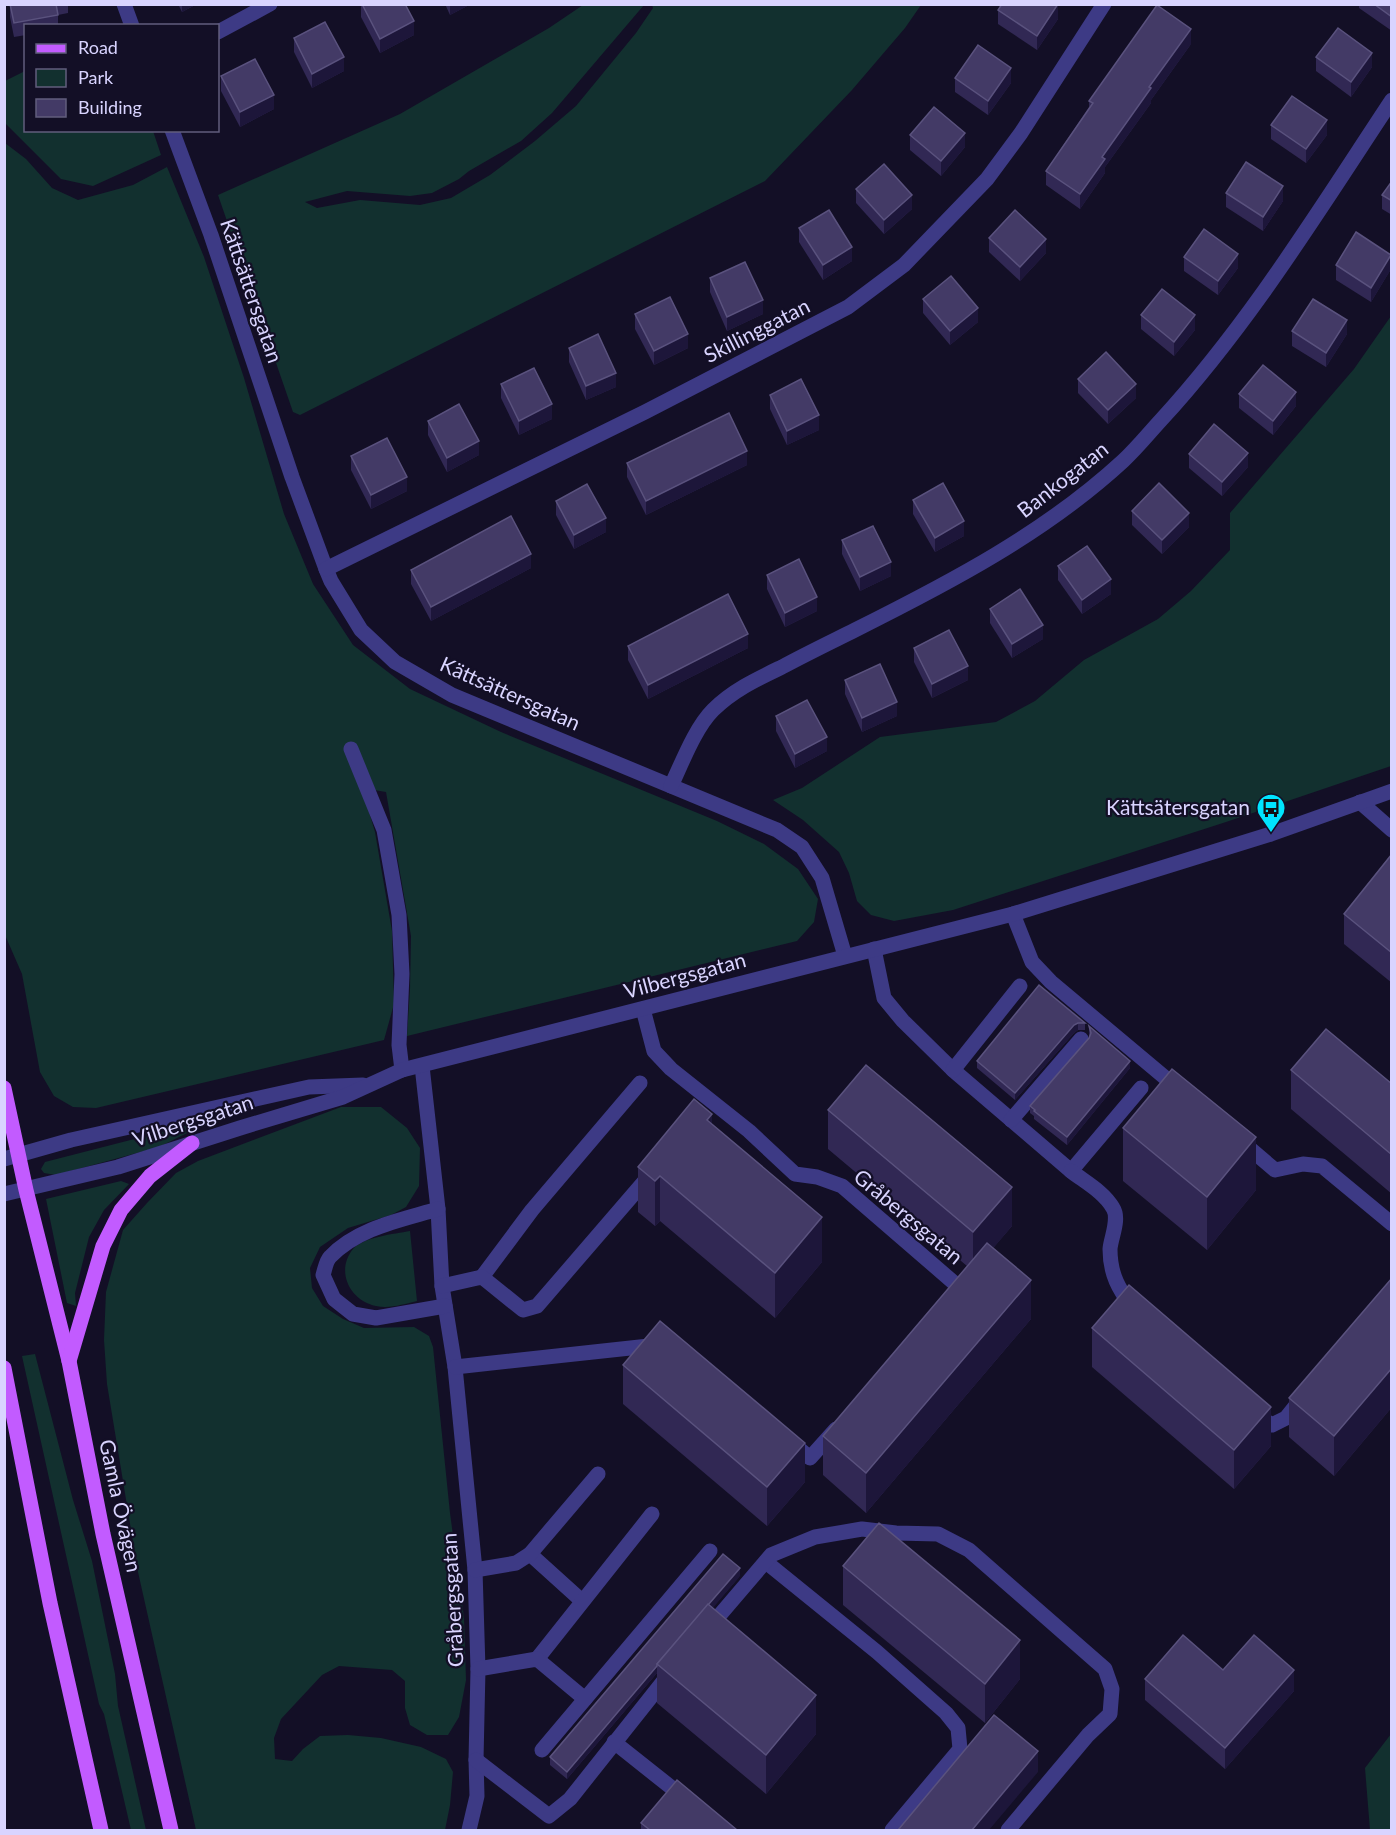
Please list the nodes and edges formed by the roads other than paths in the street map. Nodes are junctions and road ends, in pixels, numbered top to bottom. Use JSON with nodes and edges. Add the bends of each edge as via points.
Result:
{"nodes":[{"id":1,"x":124,"y":4,"type":"edge"},
{"id":2,"x":270,"y":4,"type":"edge"},
{"id":3,"x":1104,"y":4,"type":"edge"},
{"id":4,"x":131,"y":24,"type":"edge"},
{"id":5,"x":219,"y":31,"type":"edge"},
{"id":6,"x":1392,"y":100,"type":"edge"},
{"id":7,"x":173,"y":132,"type":"edge"},
{"id":8,"x":326,"y":569,"type":"junction"},
{"id":9,"x":351,"y":749,"type":"dead end"},
{"id":10,"x":671,"y":786,"type":"junction"},
{"id":11,"x":1392,"y":791,"type":"edge"},
{"id":12,"x":1360,"y":802,"type":"junction"},
{"id":13,"x":1392,"y":830,"type":"edge"},
{"id":14,"x":1013,"y":914,"type":"junction"},
{"id":15,"x":874,"y":949,"type":"junction"},
{"id":16,"x":845,"y":956,"type":"junction"},
{"id":17,"x":1020,"y":986,"type":"dead end"},
{"id":18,"x":643,"y":1009,"type":"junction"},
{"id":19,"x":1081,"y":1039,"type":"dead end"},
{"id":20,"x":422,"y":1066,"type":"junction"},
{"id":21,"x":402,"y":1070,"type":"junction"},
{"id":22,"x":953,"y":1070,"type":"junction"},
{"id":23,"x":640,"y":1083,"type":"dead end"},
{"id":24,"x":369,"y":1085,"type":"junction"},
{"id":25,"x":4,"y":1088,"type":"edge"},
{"id":26,"x":1141,"y":1088,"type":"dead end"},
{"id":27,"x":1192,"y":1100,"type":"edge"},
{"id":28,"x":1011,"y":1120,"type":"junction"},
{"id":29,"x":1234,"y":1135,"type":"edge"},
{"id":30,"x":192,"y":1143,"type":"junction"},
{"id":31,"x":12,"y":1157,"type":"edge"},
{"id":32,"x":663,"y":1161,"type":"edge"},
{"id":33,"x":1071,"y":1171,"type":"junction"},
{"id":34,"x":26,"y":1190,"type":"junction"},
{"id":35,"x":4,"y":1194,"type":"edge"},
{"id":36,"x":438,"y":1209,"type":"junction"},
{"id":37,"x":1392,"y":1224,"type":"edge"},
{"id":38,"x":482,"y":1277,"type":"junction"},
{"id":39,"x":442,"y":1286,"type":"junction"},
{"id":40,"x":944,"y":1305,"type":"edge"},
{"id":41,"x":445,"y":1306,"type":"junction"},
{"id":42,"x":1142,"y":1317,"type":"edge"},
{"id":43,"x":674,"y":1343,"type":"edge"},
{"id":44,"x":69,"y":1361,"type":"junction"},
{"id":45,"x":455,"y":1367,"type":"junction"},
{"id":46,"x":4,"y":1368,"type":"edge"},
{"id":47,"x":1311,"y":1388,"type":"edge"},
{"id":48,"x":1241,"y":1402,"type":"edge"},
{"id":49,"x":842,"y":1422,"type":"edge"},
{"id":50,"x":783,"y":1435,"type":"edge"},
{"id":51,"x":598,"y":1474,"type":"dead end"},
{"id":52,"x":652,"y":1514,"type":"dead end"},
{"id":53,"x":710,"y":1551,"type":"dead end"},
{"id":54,"x":530,"y":1554,"type":"junction"},
{"id":55,"x":766,"y":1562,"type":"junction"},
{"id":56,"x":475,"y":1570,"type":"junction"},
{"id":57,"x":582,"y":1601,"type":"junction"},
{"id":58,"x":699,"y":1639,"type":"edge"},
{"id":59,"x":537,"y":1659,"type":"junction"},
{"id":60,"x":676,"y":1665,"type":"edge"},
{"id":61,"x":478,"y":1670,"type":"junction"},
{"id":62,"x":585,"y":1699,"type":"junction"},
{"id":63,"x":614,"y":1742,"type":"junction"},
{"id":64,"x":542,"y":1750,"type":"dead end"},
{"id":65,"x":476,"y":1760,"type":"junction"},
{"id":66,"x":700,"y":1811,"type":"edge"},
{"id":67,"x":101,"y":1830,"type":"edge"},
{"id":68,"x":171,"y":1830,"type":"edge"},
{"id":69,"x":469,"y":1830,"type":"edge"},
{"id":70,"x":892,"y":1830,"type":"edge"},
{"id":71,"x":1008,"y":1830,"type":"edge"}],
"edges":[{"from":1,"to":4,"type":"street"},
{"from":2,"to":5,"type":"street"},
{"from":3,"to":8,"type":"street","name":"Skillinggatan","via":[[987,179],[904,265],[848,307]]},
{"from":6,"to":10,"type":"street","name":"Bankogatan","via":[[1228,341],[1124,460],[993,557],[740,688],[712,711],[692,741]]},
{"from":7,"to":8,"type":"street","name":"Kättsättersgatan"},
{"from":8,"to":10,"type":"street","name":"Kättsättersgatan","via":[[362,630],[394,662],[452,695]]},
{"from":9,"to":21,"type":"street","via":[[384,830],[399,915]]},
{"from":10,"to":16,"type":"street","name":"Kättsättersgatan","via":[[777,830],[802,847],[822,878]]},
{"from":11,"to":12,"type":"street","name":"Vilbergsgatan"},
{"from":12,"to":13,"type":"street"},
{"from":12,"to":14,"type":"street","name":"Vilbergsgatan","via":[[1271,834]]},
{"from":14,"to":15,"type":"street","name":"Vilbergsgatan"},
{"from":14,"to":27,"type":"street","via":[[1032,962],[1051,982]]},
{"from":15,"to":16,"type":"street","name":"Vilbergsgatan"},
{"from":15,"to":22,"type":"street","via":[[884,998]]},
{"from":16,"to":18,"type":"street","name":"Vilbergsgatan"},
{"from":17,"to":22,"type":"street"},
{"from":18,"to":20,"type":"street","name":"Vilbergsgatan"},
{"from":18,"to":40,"type":"street","name":"Gråbergsgatan","via":[[654,1052],[671,1069],[749,1131],[795,1174],[842,1186],[960,1287]]},
{"from":19,"to":28,"type":"street"},
{"from":20,"to":21,"type":"street","name":"Vilbergsgatan"},
{"from":20,"to":36,"type":"street","name":"Gråbergsgatan"},
{"from":21,"to":24,"type":"street","name":"Vilbergsgatan"},
{"from":22,"to":28,"type":"street"},
{"from":23,"to":38,"type":"street","via":[[532,1210]]},
{"from":24,"to":30,"type":"street","name":"Vilbergsgatan","via":[[343,1097]]},
{"from":24,"to":31,"type":"street","name":"Vilbergsgatan","via":[[309,1087],[71,1140]]},
{"from":25,"to":31,"type":"main road","name":"Gamla Övägen"},
{"from":26,"to":33,"type":"street"},
{"from":28,"to":33,"type":"street"},
{"from":29,"to":37,"type":"street","via":[[1275,1170],[1303,1164],[1322,1166]]},
{"from":30,"to":34,"type":"street","name":"Vilbergsgatan"},
{"from":30,"to":44,"type":"main road","via":[[150,1176],[121,1210],[103,1246]]},
{"from":31,"to":34,"type":"main road","name":"Gamla Övägen"},
{"from":32,"to":38,"type":"street","via":[[537,1306],[523,1310]]},
{"from":33,"to":42,"type":"street","via":[[1105,1197],[1115,1210],[1111,1267],[1118,1287]]},
{"from":34,"to":35,"type":"street"},
{"from":34,"to":44,"type":"main road","name":"Gamla Övägen"},
{"from":36,"to":39,"type":"street","name":"Gråbergsgatan"},
{"from":36,"to":41,"type":"street","via":[[355,1237],[328,1258],[323,1275],[334,1299],[353,1314],[376,1318]]},
{"from":38,"to":39,"type":"street"},
{"from":39,"to":41,"type":"street","name":"Gråbergsgatan"},
{"from":41,"to":45,"type":"street","name":"Gråbergsgatan"},
{"from":43,"to":45,"type":"street"},
{"from":44,"to":68,"type":"main road","name":"Gamla Övägen","via":[[103,1534]]},
{"from":45,"to":56,"type":"street","name":"Gråbergsgatan"},
{"from":46,"to":67,"type":"main road","via":[[50,1603]]},
{"from":47,"to":48,"type":"street","via":[[1286,1418],[1272,1425]]},
{"from":49,"to":50,"type":"street","via":[[810,1458]]},
{"from":51,"to":54,"type":"street"},
{"from":52,"to":57,"type":"street"},
{"from":53,"to":62,"type":"street"},
{"from":54,"to":56,"type":"street","via":[[516,1563]]},
{"from":54,"to":57,"type":"street"},
{"from":55,"to":58,"type":"street"},
{"from":55,"to":70,"type":"street","via":[[877,1652],[958,1728],[960,1749]]},
{"from":55,"to":71,"type":"street","via":[[771,1555],[815,1537],[862,1529],[938,1534],[969,1550],[1105,1669],[1112,1689],[1110,1714]]},
{"from":56,"to":61,"type":"street","name":"Gråbergsgatan"},
{"from":57,"to":59,"type":"street"},
{"from":59,"to":61,"type":"street"},
{"from":59,"to":62,"type":"street"},
{"from":60,"to":63,"type":"street"},
{"from":61,"to":65,"type":"street","name":"Gråbergsgatan"},
{"from":62,"to":64,"type":"street"},
{"from":63,"to":65,"type":"street","via":[[570,1799],[549,1816]]},
{"from":63,"to":66,"type":"street"},
{"from":65,"to":69,"type":"street","name":"Gråbergsgatan","via":[[477,1796]]}]}
